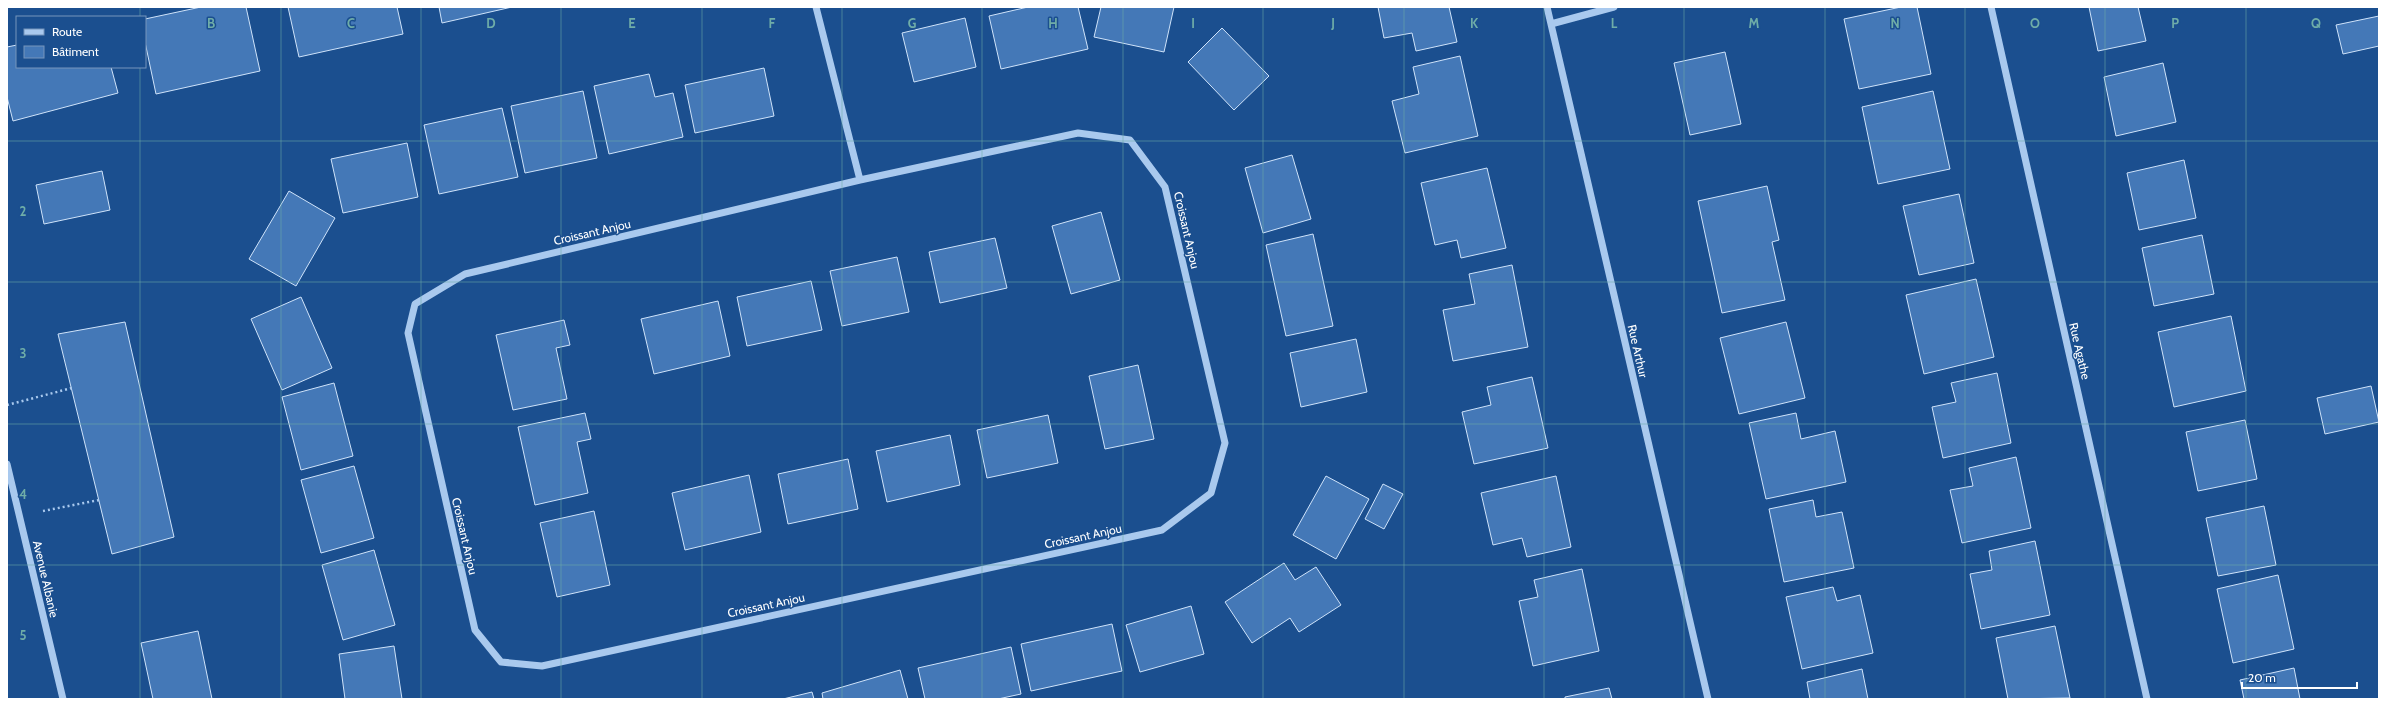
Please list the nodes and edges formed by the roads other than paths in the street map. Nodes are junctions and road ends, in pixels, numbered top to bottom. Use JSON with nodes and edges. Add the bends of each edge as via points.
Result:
{"nodes":[{"id":1,"x":816,"y":7,"type":"edge"},
{"id":2,"x":1547,"y":7,"type":"edge"},
{"id":3,"x":1614,"y":7,"type":"edge"},
{"id":4,"x":1991,"y":7,"type":"edge"},
{"id":5,"x":1550,"y":24,"type":"junction"},
{"id":6,"x":860,"y":180,"type":"junction"},
{"id":7,"x":7,"y":464,"type":"edge"},
{"id":8,"x":63,"y":699,"type":"edge"},
{"id":9,"x":1708,"y":699,"type":"edge"},
{"id":10,"x":2147,"y":699,"type":"edge"}],
"edges":[{"from":1,"to":6,"type":"street"},
{"from":2,"to":5,"type":"street","name":"Rue Arthur"},
{"from":3,"to":5,"type":"street"},
{"from":4,"to":10,"type":"street","name":"Rue Agathe"},
{"from":5,"to":9,"type":"street","name":"Rue Arthur"},
{"from":6,"to":6,"type":"street","name":"Croissant Anjou","via":[[1078,133],[1130,140],[1165,187],[1225,444],[1211,493],[1162,530],[542,666],[501,662],[475,630],[408,333],[415,304],[465,274]]},
{"from":7,"to":8,"type":"street","name":"Avenue Albanie"}]}
